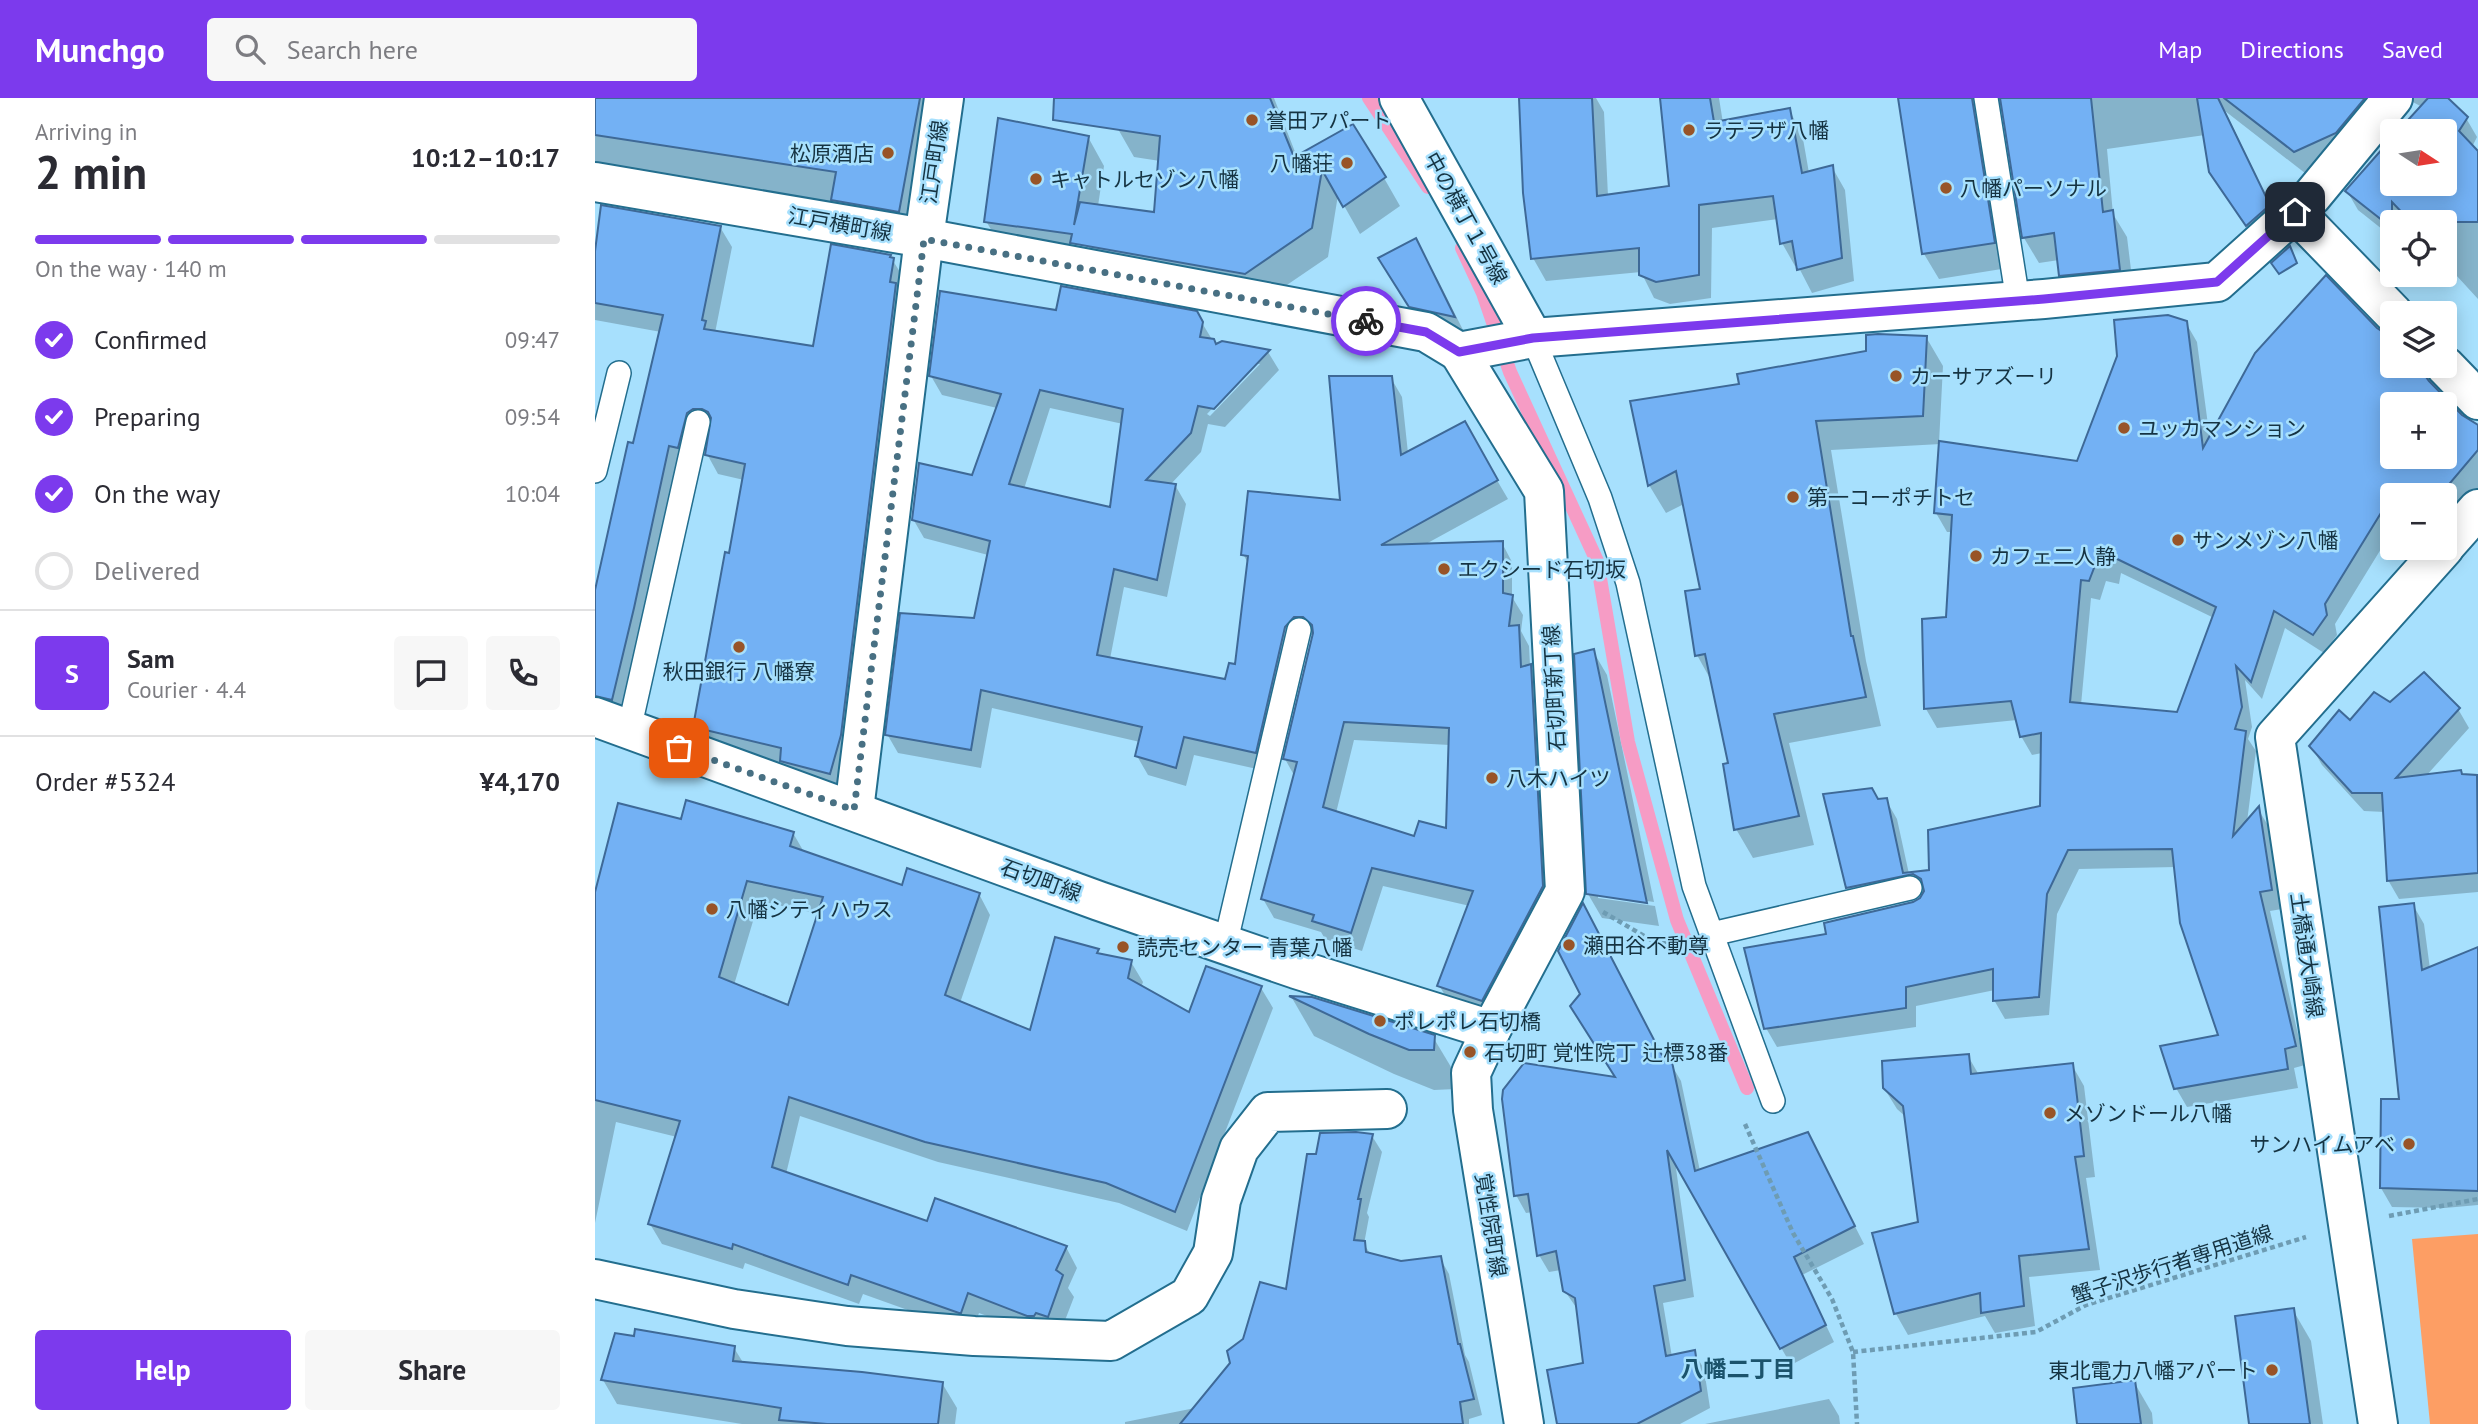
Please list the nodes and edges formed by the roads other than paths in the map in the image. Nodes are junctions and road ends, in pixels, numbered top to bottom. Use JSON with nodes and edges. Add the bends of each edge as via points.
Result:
{"nodes":[{"id":1,"x":944,"y":98,"type":"edge"},
{"id":2,"x":1399,"y":98,"type":"edge"},
{"id":3,"x":1986,"y":98,"type":"edge"},
{"id":4,"x":2393,"y":98,"type":"edge"},
{"id":5,"x":595,"y":182,"type":"edge"},
{"id":6,"x":2295,"y":212,"type":"junction"},
{"id":7,"x":924,"y":239,"type":"junction"},
{"id":8,"x":2018,"y":300,"type":"junction"},
{"id":9,"x":2381,"y":301,"type":"edge"},
{"id":10,"x":1527,"y":340,"type":"junction"},
{"id":11,"x":1471,"y":349,"type":"junction"},
{"id":12,"x":619,"y":373,"type":"dead end"},
{"id":13,"x":2457,"y":378,"type":"edge"},
{"id":14,"x":2478,"y":400,"type":"edge"},
{"id":15,"x":601,"y":421,"type":"edge"},
{"id":16,"x":698,"y":422,"type":"dead end"},
{"id":17,"x":595,"y":471,"type":"edge"},
{"id":18,"x":2478,"y":509,"type":"edge"},
{"id":19,"x":2457,"y":532,"type":"edge"},
{"id":20,"x":2432,"y":560,"type":"edge"},
{"id":21,"x":1299,"y":629,"type":"dead end"},
{"id":22,"x":612,"y":724,"type":"edge"},
{"id":23,"x":854,"y":810,"type":"junction"},
{"id":24,"x":1910,"y":888,"type":"dead end"},
{"id":25,"x":1712,"y":933,"type":"junction"},
{"id":26,"x":1225,"y":945,"type":"junction"},
{"id":27,"x":1491,"y":1030,"type":"junction"},
{"id":28,"x":1773,"y":1101,"type":"dead end"},
{"id":29,"x":1387,"y":1110,"type":"dead end"},
{"id":30,"x":595,"y":1279,"type":"edge"},
{"id":31,"x":1524,"y":1424,"type":"edge"},
{"id":32,"x":2378,"y":1424,"type":"edge"}],
"edges":[{"from":1,"to":7,"type":"street","name":"江戸町線"},
{"from":2,"to":10,"type":"street","name":"中の横丁１号線"},
{"from":3,"to":8,"type":"lane"},
{"from":4,"to":6,"type":"street"},
{"from":5,"to":7,"type":"street","name":"江戸横町線"},
{"from":6,"to":8,"type":"street","via":[[2217,282]]},
{"from":6,"to":9,"type":"street"},
{"from":7,"to":11,"type":"street","name":"江戸横町線","via":[[1426,332]]},
{"from":7,"to":23,"type":"street","name":"江戸町線"},
{"from":8,"to":10,"type":"street"},
{"from":10,"to":11,"type":"street"},
{"from":10,"to":25,"type":"lane","via":[[1600,498],[1628,583],[1694,886]]},
{"from":11,"to":27,"type":"street","name":"石切町新丁線","via":[[1544,491],[1565,891]]},
{"from":12,"to":15,"type":"lane"},
{"from":13,"to":14,"type":"street"},
{"from":15,"to":17,"type":"lane"},
{"from":16,"to":22,"type":"lane"},
{"from":18,"to":19,"type":"street","name":"土橋通大崎線"},
{"from":20,"to":32,"type":"street","name":"土橋通大崎線","via":[[2275,737]]},
{"from":21,"to":26,"type":"lane"},
{"from":22,"to":23,"type":"street","name":"石切町線"},
{"from":23,"to":26,"type":"street","name":"石切町線"},
{"from":24,"to":25,"type":"lane"},
{"from":25,"to":28,"type":"lane"},
{"from":26,"to":27,"type":"street","name":"石切町線"},
{"from":27,"to":31,"type":"street","name":"覚性院町線","via":[[1471,1073],[1473,1110]]},
{"from":29,"to":30,"type":"street","via":[[1268,1112],[1239,1149],[1221,1200],[1213,1253],[1189,1296],[1111,1341],[847,1326],[734,1309]]}]}
